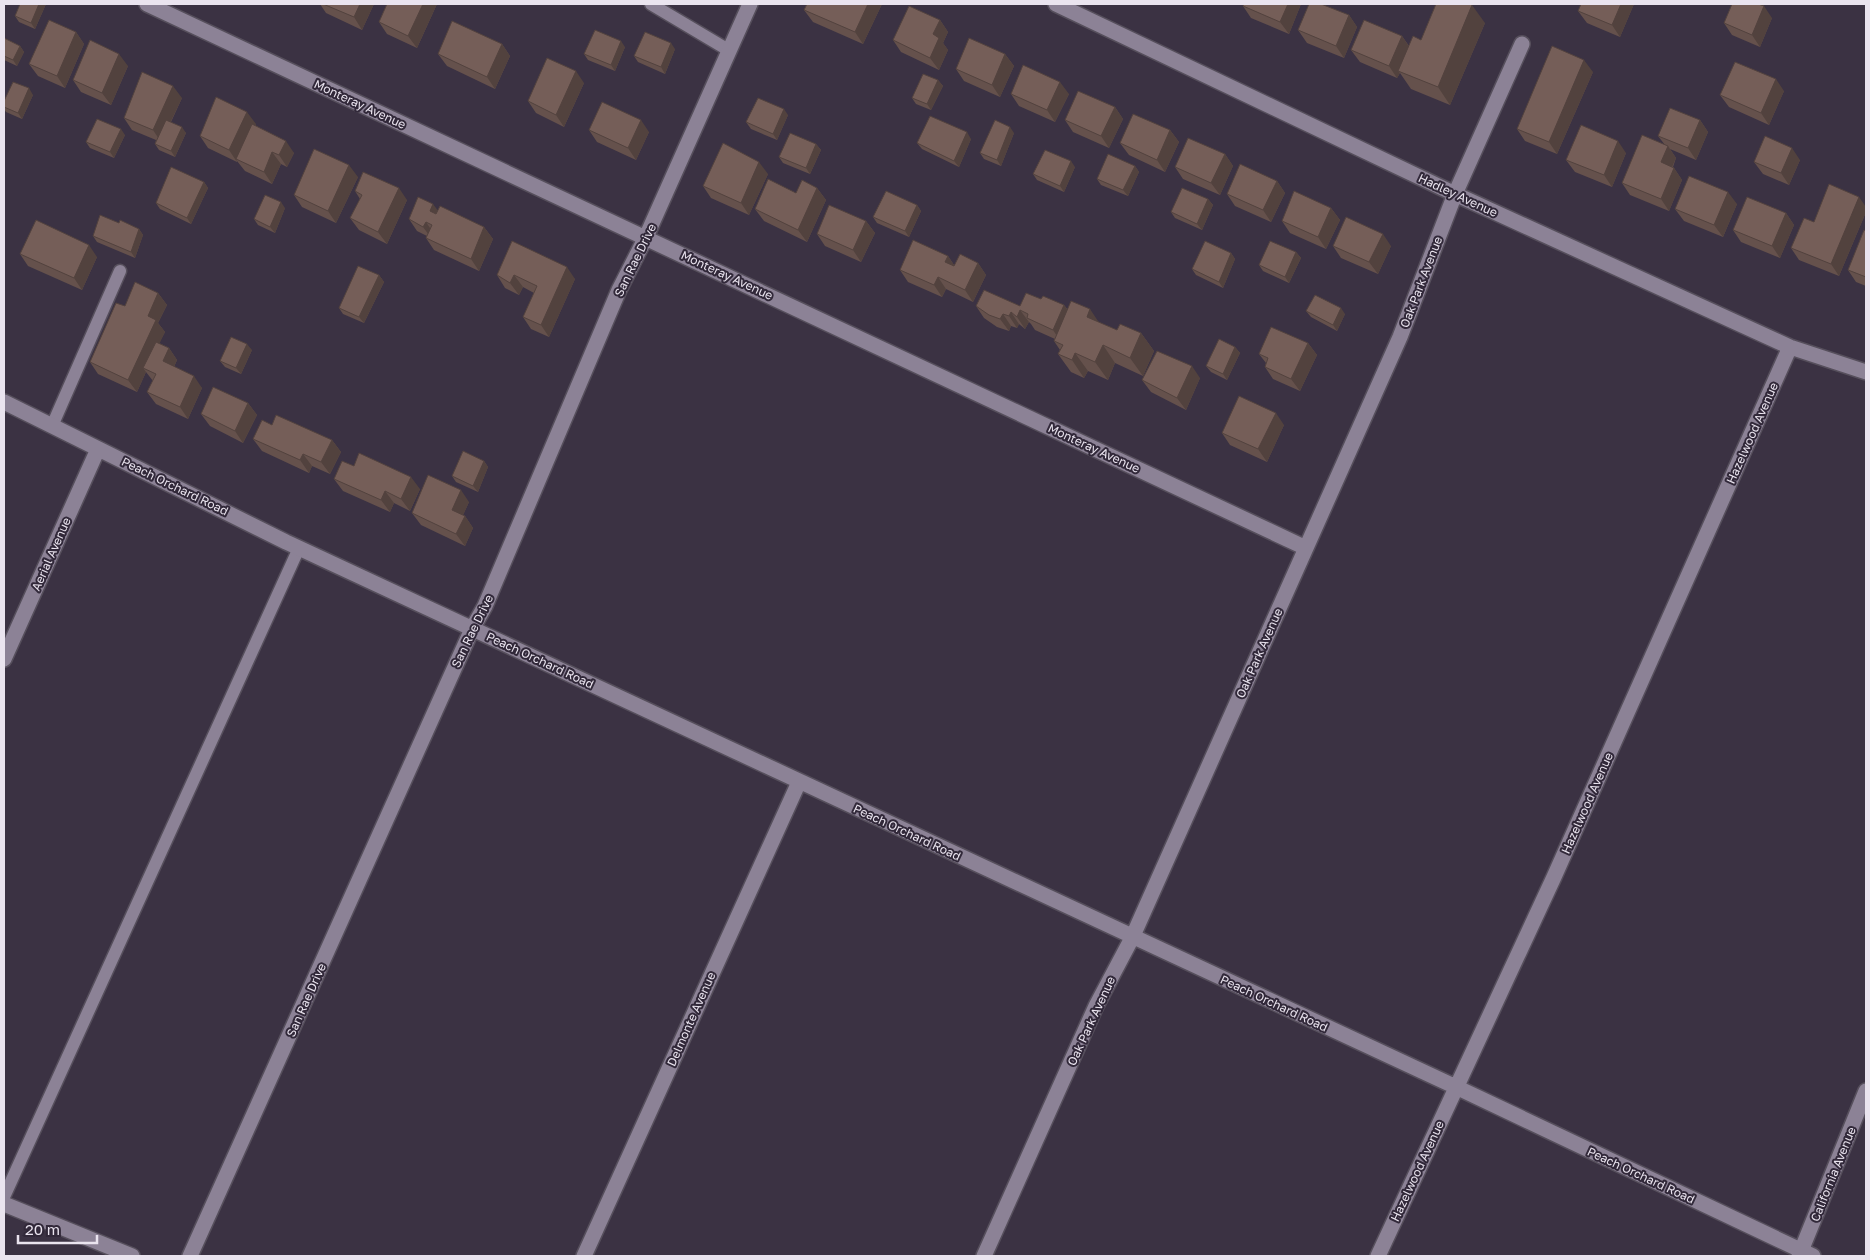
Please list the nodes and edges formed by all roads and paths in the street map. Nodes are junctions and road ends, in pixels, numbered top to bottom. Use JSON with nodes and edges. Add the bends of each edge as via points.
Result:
{"nodes":[{"id":1,"x":147,"y":4,"type":"edge"},
{"id":2,"x":651,"y":4,"type":"edge"},
{"id":3,"x":750,"y":4,"type":"edge"},
{"id":4,"x":1056,"y":4,"type":"edge"},
{"id":5,"x":1522,"y":44,"type":"dead end"},
{"id":6,"x":730,"y":51,"type":"junction"},
{"id":7,"x":1455,"y":194,"type":"junction"},
{"id":8,"x":646,"y":238,"type":"junction"},
{"id":9,"x":120,"y":271,"type":"dead end"},
{"id":10,"x":1790,"y":347,"type":"junction"},
{"id":11,"x":1866,"y":372,"type":"edge"},
{"id":12,"x":4,"y":402,"type":"edge"},
{"id":13,"x":52,"y":426,"type":"junction"},
{"id":14,"x":98,"y":449,"type":"junction"},
{"id":15,"x":299,"y":548,"type":"junction"},
{"id":16,"x":1306,"y":548,"type":"junction"},
{"id":17,"x":472,"y":628,"type":"junction"},
{"id":18,"x":4,"y":659,"type":"edge"},
{"id":19,"x":799,"y":782,"type":"junction"},
{"id":20,"x":1132,"y":938,"type":"junction"},
{"id":21,"x":1456,"y":1087,"type":"junction"},
{"id":22,"x":1866,"y":1092,"type":"edge"},
{"id":23,"x":4,"y":1197,"type":"edge"},
{"id":24,"x":4,"y":1204,"type":"edge"},
{"id":25,"x":1804,"y":1254,"type":"edge"},
{"id":26,"x":132,"y":1256,"type":"edge"},
{"id":27,"x":190,"y":1256,"type":"edge"},
{"id":28,"x":584,"y":1256,"type":"edge"},
{"id":29,"x":984,"y":1256,"type":"edge"},
{"id":30,"x":1378,"y":1256,"type":"edge"}],
"edges":[{"from":1,"to":8,"type":"street","name":"Monteray Avenue"},
{"from":2,"to":6,"type":"lane"},
{"from":3,"to":6,"type":"street","name":"San Rae Drive"},
{"from":4,"to":7,"type":"street","name":"Hadley Avenue"},
{"from":5,"to":7,"type":"street","name":"Oak Park Avenue"},
{"from":6,"to":8,"type":"street","name":"San Rae Drive"},
{"from":7,"to":10,"type":"street","name":"Hadley Avenue"},
{"from":7,"to":16,"type":"street","name":"Oak Park Avenue","via":[[1400,337]]},
{"from":8,"to":16,"type":"street","name":"Monteray Avenue"},
{"from":8,"to":17,"type":"street","name":"San Rae Drive","via":[[619,290],[485,606]]},
{"from":9,"to":13,"type":"lane"},
{"from":10,"to":11,"type":"street","name":"Hadley Avenue"},
{"from":10,"to":21,"type":"street","name":"Hazelwood Avenue","via":[[1554,877]]},
{"from":12,"to":13,"type":"street","name":"Peach Orchard Road"},
{"from":13,"to":14,"type":"street","name":"Peach Orchard Road"},
{"from":14,"to":15,"type":"street","name":"Peach Orchard Road"},
{"from":14,"to":18,"type":"street","name":"Aerial Avenue"},
{"from":15,"to":17,"type":"street","name":"Peach Orchard Road"},
{"from":15,"to":23,"type":"lane"},
{"from":16,"to":20,"type":"street","name":"Oak Park Avenue"},
{"from":17,"to":19,"type":"street","name":"Peach Orchard Road"},
{"from":17,"to":27,"type":"street","name":"San Rae Drive"},
{"from":19,"to":20,"type":"street","name":"Peach Orchard Road"},
{"from":19,"to":28,"type":"street","name":"Delmonte Avenue"},
{"from":20,"to":21,"type":"street","name":"Peach Orchard Road"},
{"from":20,"to":29,"type":"street","name":"Oak Park Avenue","via":[[1096,1006]]},
{"from":21,"to":25,"type":"street","name":"Peach Orchard Road"},
{"from":21,"to":30,"type":"street","name":"Hazelwood Avenue"},
{"from":22,"to":25,"type":"street","name":"California Avenue"},
{"from":24,"to":26,"type":"street"}]}
